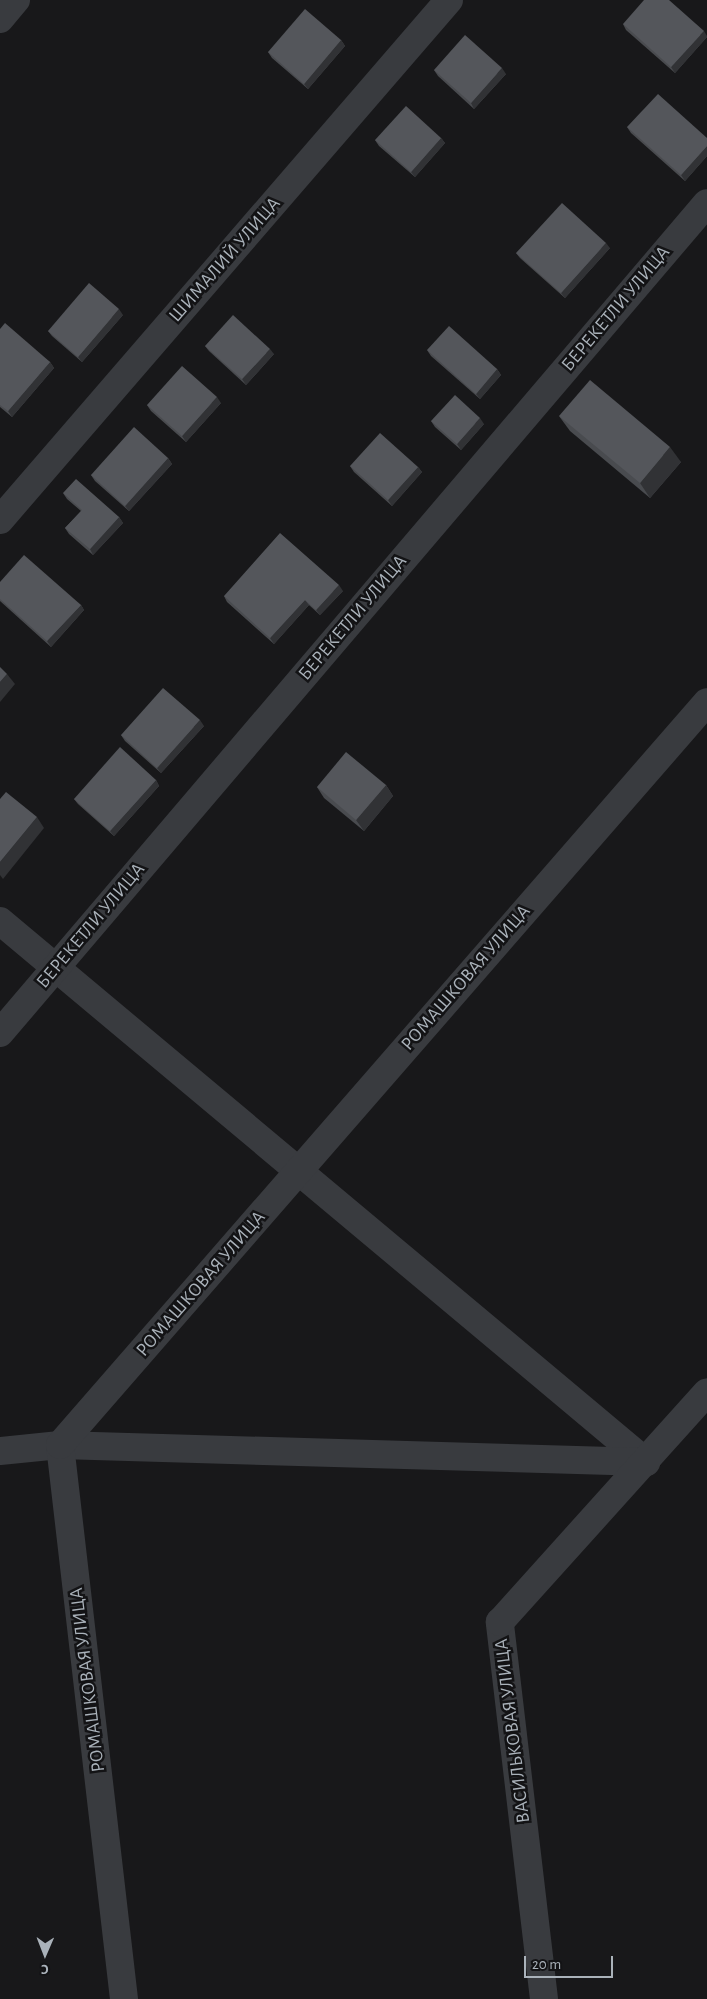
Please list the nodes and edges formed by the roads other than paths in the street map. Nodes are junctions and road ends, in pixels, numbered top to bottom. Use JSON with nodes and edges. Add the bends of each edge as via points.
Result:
{"nodes":[{"id":1,"x":16,"y":0,"type":"edge"},
{"id":2,"x":449,"y":0,"type":"edge"},
{"id":3,"x":0,"y":19,"type":"edge"},
{"id":4,"x":707,"y":203,"type":"edge"},
{"id":5,"x":0,"y":520,"type":"edge"},
{"id":6,"x":707,"y":702,"type":"edge"},
{"id":7,"x":0,"y":921,"type":"edge"},
{"id":8,"x":55,"y":967,"type":"junction"},
{"id":9,"x":0,"y":1033,"type":"edge"},
{"id":10,"x":298,"y":1171,"type":"junction"},
{"id":11,"x":707,"y":1392,"type":"edge"},
{"id":12,"x":60,"y":1445,"type":"junction"},
{"id":13,"x":0,"y":1451,"type":"edge"},
{"id":14,"x":646,"y":1462,"type":"junction"},
{"id":15,"x":124,"y":1999,"type":"edge"},
{"id":16,"x":544,"y":1999,"type":"edge"}],
"edges":[{"from":1,"to":3,"type":"street"},
{"from":2,"to":5,"type":"street","name":"ШИМАЛИЙ УЛИЦА"},
{"from":4,"to":8,"type":"street","name":"БЕРЕКЕТЛИ УЛИЦА"},
{"from":6,"to":10,"type":"street","name":"РОМАШКОВАЯ УЛИЦА"},
{"from":7,"to":8,"type":"street"},
{"from":8,"to":9,"type":"street","name":"БЕРЕКЕТЛИ УЛИЦА"},
{"from":8,"to":10,"type":"street"},
{"from":10,"to":12,"type":"street","name":"РОМАШКОВАЯ УЛИЦА"},
{"from":10,"to":14,"type":"street"},
{"from":11,"to":14,"type":"street","name":"ВАСИЛЬКОВАЯ УЛИЦА"},
{"from":12,"to":13,"type":"street"},
{"from":12,"to":14,"type":"street"},
{"from":12,"to":15,"type":"street","name":"РОМАШКОВАЯ УЛИЦА"},
{"from":14,"to":16,"type":"street","name":"ВАСИЛЬКОВАЯ УЛИЦА","via":[[500,1622]]}]}
